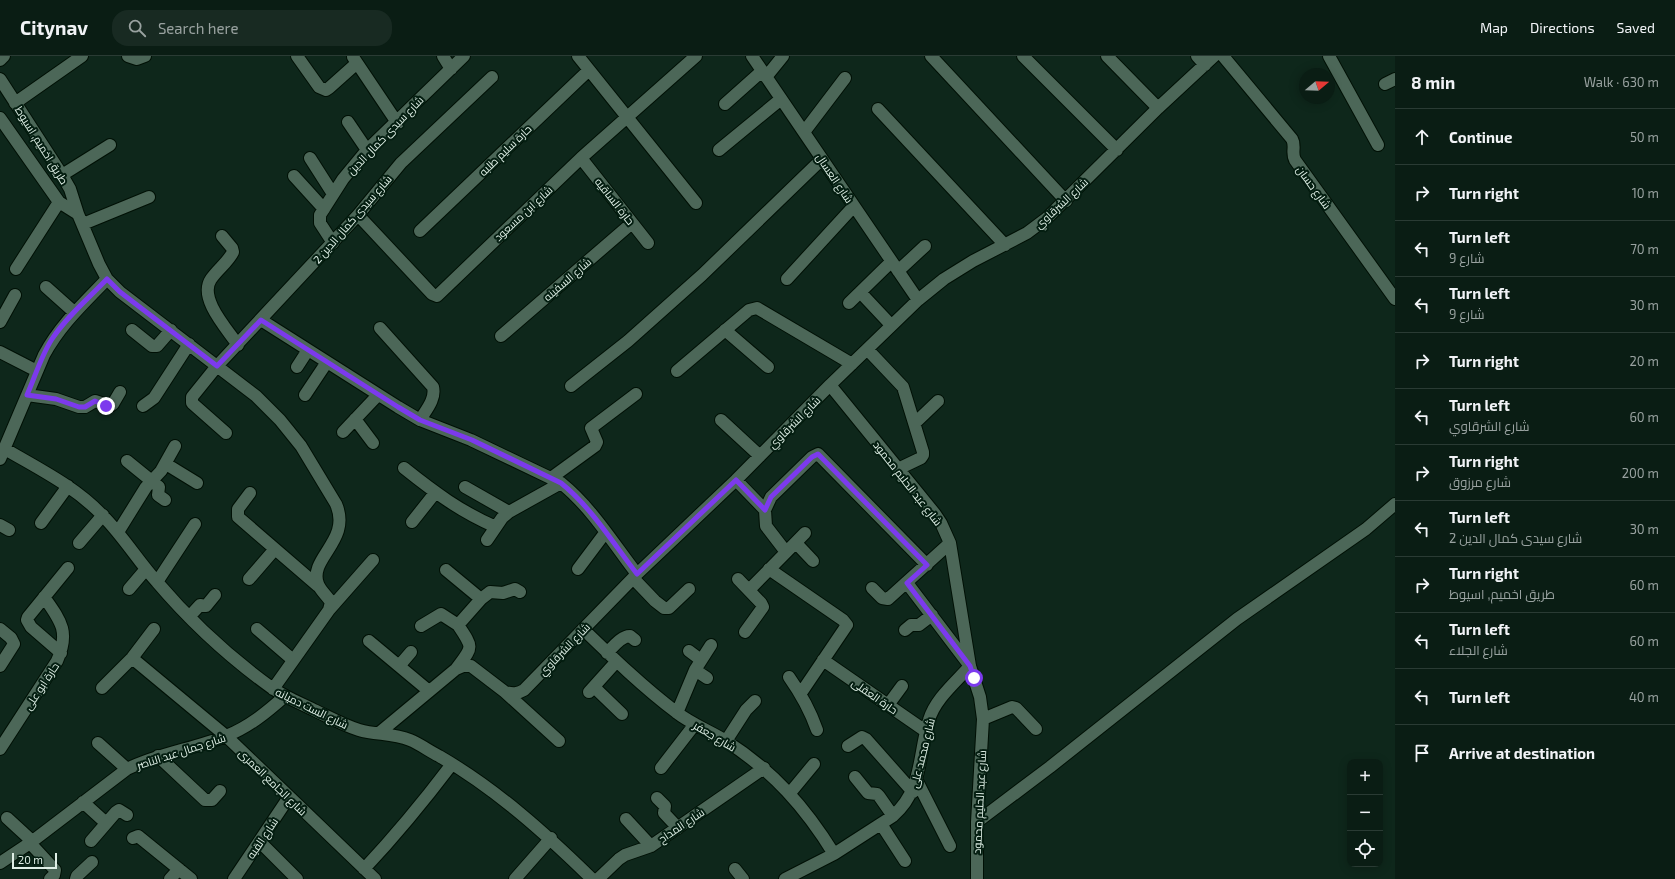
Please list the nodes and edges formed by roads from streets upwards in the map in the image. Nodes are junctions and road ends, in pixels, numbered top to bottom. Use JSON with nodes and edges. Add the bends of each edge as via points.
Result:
{"nodes":[{"id":1,"x":4,"y":56,"type":"edge"},
{"id":2,"x":82,"y":56,"type":"edge"},
{"id":3,"x":128,"y":56,"type":"edge"},
{"id":4,"x":145,"y":56,"type":"edge"},
{"id":5,"x":297,"y":56,"type":"edge"},
{"id":6,"x":443,"y":56,"type":"edge"},
{"id":7,"x":464,"y":56,"type":"edge"},
{"id":8,"x":578,"y":56,"type":"edge"},
{"id":9,"x":696,"y":56,"type":"edge"},
{"id":10,"x":752,"y":56,"type":"edge"},
{"id":11,"x":783,"y":56,"type":"edge"},
{"id":12,"x":932,"y":56,"type":"edge"},
{"id":13,"x":1023,"y":56,"type":"edge"},
{"id":14,"x":1107,"y":56,"type":"edge"},
{"id":15,"x":1223,"y":56,"type":"edge"},
{"id":16,"x":1329,"y":56,"type":"edge"},
{"id":17,"x":354,"y":59,"type":"edge"},
{"id":18,"x":1205,"y":59,"type":"edge"},
{"id":19,"x":0,"y":60,"type":"edge"},
{"id":20,"x":451,"y":68,"type":"junction"},
{"id":21,"x":589,"y":70,"type":"junction"},
{"id":22,"x":764,"y":74,"type":"junction"},
{"id":23,"x":492,"y":77,"type":"dead end"},
{"id":24,"x":845,"y":78,"type":"dead end"},
{"id":25,"x":0,"y":81,"type":"edge"},
{"id":26,"x":781,"y":99,"type":"junction"},
{"id":27,"x":15,"y":103,"type":"junction"},
{"id":28,"x":725,"y":104,"type":"dead end"},
{"id":29,"x":1158,"y":108,"type":"junction"},
{"id":30,"x":878,"y":109,"type":"dead end"},
{"id":31,"x":626,"y":117,"type":"junction"},
{"id":32,"x":0,"y":118,"type":"edge"},
{"id":33,"x":396,"y":121,"type":"junction"},
{"id":34,"x":348,"y":122,"type":"dead end"},
{"id":35,"x":31,"y":127,"type":"junction"},
{"id":36,"x":804,"y":132,"type":"junction"},
{"id":37,"x":14,"y":139,"type":"junction"},
{"id":38,"x":110,"y":145,"type":"dead end"},
{"id":39,"x":1378,"y":145,"type":"dead end"},
{"id":40,"x":367,"y":150,"type":"junction"},
{"id":41,"x":719,"y":150,"type":"dead end"},
{"id":42,"x":1116,"y":150,"type":"junction"},
{"id":43,"x":310,"y":158,"type":"dead end"},
{"id":44,"x":581,"y":158,"type":"junction"},
{"id":45,"x":822,"y":159,"type":"junction"},
{"id":46,"x":62,"y":175,"type":"junction"},
{"id":47,"x":294,"y":176,"type":"dead end"},
{"id":48,"x":333,"y":194,"type":"junction"},
{"id":49,"x":149,"y":197,"type":"dead end"},
{"id":50,"x":1066,"y":201,"type":"junction"},
{"id":51,"x":58,"y":202,"type":"junction"},
{"id":52,"x":696,"y":203,"type":"dead end"},
{"id":53,"x":854,"y":206,"type":"junction"},
{"id":54,"x":324,"y":209,"type":"junction"},
{"id":55,"x":358,"y":215,"type":"junction"},
{"id":56,"x":80,"y":219,"type":"junction"},
{"id":57,"x":632,"y":223,"type":"junction"},
{"id":58,"x":420,"y":231,"type":"dead end"},
{"id":59,"x":222,"y":236,"type":"dead end"},
{"id":60,"x":333,"y":243,"type":"junction"},
{"id":61,"x":648,"y":243,"type":"dead end"},
{"id":62,"x":1005,"y":245,"type":"junction"},
{"id":63,"x":925,"y":246,"type":"dead end"},
{"id":64,"x":895,"y":266,"type":"junction"},
{"id":65,"x":16,"y":268,"type":"dead end"},
{"id":66,"x":107,"y":279,"type":"junction"},
{"id":67,"x":786,"y":279,"type":"dead end"},
{"id":68,"x":46,"y":287,"type":"dead end"},
{"id":69,"x":860,"y":292,"type":"junction"},
{"id":70,"x":16,"y":295,"type":"dead end"},
{"id":71,"x":1395,"y":299,"type":"edge"},
{"id":72,"x":918,"y":300,"type":"junction"},
{"id":73,"x":849,"y":303,"type":"dead end"},
{"id":74,"x":74,"y":312,"type":"junction"},
{"id":75,"x":261,"y":320,"type":"junction"},
{"id":76,"x":0,"y":322,"type":"edge"},
{"id":77,"x":892,"y":325,"type":"junction"},
{"id":78,"x":380,"y":328,"type":"dead end"},
{"id":79,"x":132,"y":330,"type":"dead end"},
{"id":80,"x":171,"y":330,"type":"junction"},
{"id":81,"x":725,"y":330,"type":"junction"},
{"id":82,"x":501,"y":336,"type":"dead end"},
{"id":83,"x":189,"y":344,"type":"junction"},
{"id":84,"x":238,"y":345,"type":"junction"},
{"id":85,"x":867,"y":349,"type":"junction"},
{"id":86,"x":308,"y":350,"type":"junction"},
{"id":87,"x":0,"y":352,"type":"edge"},
{"id":88,"x":327,"y":362,"type":"junction"},
{"id":89,"x":852,"y":364,"type":"junction"},
{"id":90,"x":217,"y":366,"type":"junction"},
{"id":91,"x":768,"y":366,"type":"dead end"},
{"id":92,"x":297,"y":367,"type":"dead end"},
{"id":93,"x":37,"y":371,"type":"junction"},
{"id":94,"x":676,"y":371,"type":"dead end"},
{"id":95,"x":830,"y":385,"type":"junction"},
{"id":96,"x":571,"y":386,"type":"dead end"},
{"id":97,"x":120,"y":392,"type":"dead end"},
{"id":98,"x":636,"y":394,"type":"dead end"},
{"id":99,"x":27,"y":395,"type":"junction"},
{"id":100,"x":378,"y":395,"type":"junction"},
{"id":101,"x":305,"y":396,"type":"dead end"},
{"id":102,"x":938,"y":401,"type":"dead end"},
{"id":103,"x":143,"y":406,"type":"dead end"},
{"id":104,"x":354,"y":419,"type":"junction"},
{"id":105,"x":420,"y":420,"type":"junction"},
{"id":106,"x":721,"y":420,"type":"dead end"},
{"id":107,"x":915,"y":424,"type":"junction"},
{"id":108,"x":343,"y":432,"type":"dead end"},
{"id":109,"x":226,"y":433,"type":"dead end"},
{"id":110,"x":373,"y":443,"type":"dead end"},
{"id":111,"x":4,"y":444,"type":"edge"},
{"id":112,"x":175,"y":446,"type":"dead end"},
{"id":113,"x":760,"y":456,"type":"junction"},
{"id":114,"x":127,"y":461,"type":"dead end"},
{"id":115,"x":166,"y":464,"type":"junction"},
{"id":116,"x":404,"y":468,"type":"dead end"},
{"id":117,"x":898,"y":469,"type":"junction"},
{"id":118,"x":736,"y":480,"type":"junction"},
{"id":119,"x":150,"y":481,"type":"junction"},
{"id":120,"x":556,"y":481,"type":"junction"},
{"id":121,"x":197,"y":483,"type":"dead end"},
{"id":122,"x":68,"y":486,"type":"junction"},
{"id":123,"x":465,"y":487,"type":"dead end"},
{"id":124,"x":250,"y":493,"type":"dead end"},
{"id":125,"x":435,"y":493,"type":"junction"},
{"id":126,"x":165,"y":500,"type":"dead end"},
{"id":127,"x":1395,"y":504,"type":"edge"},
{"id":128,"x":765,"y":510,"type":"junction"},
{"id":129,"x":509,"y":512,"type":"junction"},
{"id":130,"x":103,"y":515,"type":"junction"},
{"id":131,"x":412,"y":522,"type":"dead end"},
{"id":132,"x":41,"y":523,"type":"dead end"},
{"id":133,"x":195,"y":524,"type":"dead end"},
{"id":134,"x":496,"y":527,"type":"junction"},
{"id":135,"x":118,"y":532,"type":"junction"},
{"id":136,"x":605,"y":533,"type":"junction"},
{"id":137,"x":805,"y":533,"type":"dead end"},
{"id":138,"x":487,"y":540,"type":"dead end"},
{"id":139,"x":79,"y":543,"type":"dead end"},
{"id":140,"x":796,"y":543,"type":"junction"},
{"id":141,"x":950,"y":544,"type":"junction"},
{"id":142,"x":275,"y":549,"type":"junction"},
{"id":143,"x":786,"y":552,"type":"junction"},
{"id":144,"x":373,"y":560,"type":"dead end"},
{"id":145,"x":813,"y":561,"type":"dead end"},
{"id":146,"x":927,"y":565,"type":"junction"},
{"id":147,"x":68,"y":568,"type":"dead end"},
{"id":148,"x":146,"y":569,"type":"junction"},
{"id":149,"x":578,"y":569,"type":"dead end"},
{"id":150,"x":769,"y":569,"type":"junction"},
{"id":151,"x":446,"y":570,"type":"dead end"},
{"id":152,"x":635,"y":576,"type":"junction"},
{"id":153,"x":249,"y":579,"type":"dead end"},
{"id":154,"x":738,"y":579,"type":"dead end"},
{"id":155,"x":157,"y":582,"type":"junction"},
{"id":156,"x":907,"y":583,"type":"junction"},
{"id":157,"x":318,"y":586,"type":"junction"},
{"id":158,"x":872,"y":588,"type":"dead end"},
{"id":159,"x":128,"y":589,"type":"dead end"},
{"id":160,"x":689,"y":589,"type":"dead end"},
{"id":161,"x":749,"y":590,"type":"junction"},
{"id":162,"x":520,"y":592,"type":"dead end"},
{"id":163,"x":215,"y":595,"type":"dead end"},
{"id":164,"x":44,"y":597,"type":"junction"},
{"id":165,"x":482,"y":599,"type":"junction"},
{"id":166,"x":329,"y":610,"type":"junction"},
{"id":167,"x":932,"y":615,"type":"junction"},
{"id":168,"x":188,"y":617,"type":"junction"},
{"id":169,"x":458,"y":625,"type":"junction"},
{"id":170,"x":421,"y":626,"type":"dead end"},
{"id":171,"x":257,"y":629,"type":"dead end"},
{"id":172,"x":583,"y":629,"type":"junction"},
{"id":173,"x":0,"y":630,"type":"edge"},
{"id":174,"x":154,"y":630,"type":"dead end"},
{"id":175,"x":905,"y":630,"type":"dead end"},
{"id":176,"x":745,"y":632,"type":"dead end"},
{"id":177,"x":635,"y":640,"type":"dead end"},
{"id":178,"x":369,"y":641,"type":"dead end"},
{"id":179,"x":711,"y":645,"type":"dead end"},
{"id":180,"x":689,"y":651,"type":"dead end"},
{"id":181,"x":411,"y":652,"type":"dead end"},
{"id":182,"x":61,"y":653,"type":"junction"},
{"id":183,"x":607,"y":653,"type":"junction"},
{"id":184,"x":132,"y":658,"type":"junction"},
{"id":185,"x":293,"y":660,"type":"junction"},
{"id":186,"x":823,"y":660,"type":"junction"},
{"id":187,"x":616,"y":662,"type":"junction"},
{"id":188,"x":698,"y":665,"type":"junction"},
{"id":189,"x":0,"y":666,"type":"edge"},
{"id":190,"x":399,"y":666,"type":"junction"},
{"id":191,"x":970,"y":666,"type":"junction"},
{"id":192,"x":456,"y":668,"type":"junction"},
{"id":193,"x":789,"y":677,"type":"dead end"},
{"id":194,"x":706,"y":678,"type":"dead end"},
{"id":195,"x":902,"y":686,"type":"dead end"},
{"id":196,"x":102,"y":688,"type":"dead end"},
{"id":197,"x":273,"y":689,"type":"junction"},
{"id":198,"x":429,"y":691,"type":"junction"},
{"id":199,"x":505,"y":692,"type":"junction"},
{"id":200,"x":801,"y":693,"type":"junction"},
{"id":201,"x":285,"y":696,"type":"junction"},
{"id":202,"x":755,"y":700,"type":"dead end"},
{"id":203,"x":888,"y":705,"type":"junction"},
{"id":204,"x":677,"y":713,"type":"junction"},
{"id":205,"x":622,"y":714,"type":"dead end"},
{"id":206,"x":983,"y":720,"type":"junction"},
{"id":207,"x":694,"y":724,"type":"junction"},
{"id":208,"x":1036,"y":729,"type":"dead end"},
{"id":209,"x":817,"y":730,"type":"dead end"},
{"id":210,"x":927,"y":732,"type":"junction"},
{"id":211,"x":379,"y":733,"type":"junction"},
{"id":212,"x":226,"y":736,"type":"junction"},
{"id":213,"x":559,"y":741,"type":"dead end"},
{"id":214,"x":98,"y":742,"type":"dead end"},
{"id":215,"x":726,"y":742,"type":"junction"},
{"id":216,"x":848,"y":746,"type":"dead end"},
{"id":217,"x":0,"y":749,"type":"edge"},
{"id":218,"x":158,"y":756,"type":"junction"},
{"id":219,"x":452,"y":764,"type":"junction"},
{"id":220,"x":814,"y":764,"type":"dead end"},
{"id":221,"x":661,"y":768,"type":"dead end"},
{"id":222,"x":764,"y":768,"type":"junction"},
{"id":223,"x":127,"y":769,"type":"junction"},
{"id":224,"x":854,"y":777,"type":"dead end"},
{"id":225,"x":915,"y":786,"type":"junction"},
{"id":226,"x":220,"y":791,"type":"dead end"},
{"id":227,"x":790,"y":793,"type":"junction"},
{"id":228,"x":290,"y":797,"type":"junction"},
{"id":229,"x":657,"y":798,"type":"dead end"},
{"id":230,"x":83,"y":802,"type":"junction"},
{"id":231,"x":127,"y":815,"type":"dead end"},
{"id":232,"x":893,"y":816,"type":"junction"},
{"id":233,"x":7,"y":818,"type":"dead end"},
{"id":234,"x":626,"y":819,"type":"dead end"},
{"id":235,"x":977,"y":822,"type":"junction"},
{"id":236,"x":106,"y":823,"type":"junction"},
{"id":237,"x":881,"y":824,"type":"junction"},
{"id":238,"x":678,"y":828,"type":"junction"},
{"id":239,"x":133,"y":838,"type":"dead end"},
{"id":240,"x":551,"y":838,"type":"junction"},
{"id":241,"x":91,"y":841,"type":"dead end"},
{"id":242,"x":31,"y":842,"type":"junction"},
{"id":243,"x":260,"y":842,"type":"junction"},
{"id":244,"x":651,"y":846,"type":"junction"},
{"id":245,"x":950,"y":846,"type":"dead end"},
{"id":246,"x":834,"y":854,"type":"junction"},
{"id":247,"x":92,"y":862,"type":"dead end"},
{"id":248,"x":905,"y":862,"type":"dead end"},
{"id":249,"x":0,"y":863,"type":"edge"},
{"id":250,"x":179,"y":869,"type":"junction"},
{"id":251,"x":364,"y":869,"type":"junction"},
{"id":252,"x":735,"y":869,"type":"dead end"},
{"id":253,"x":790,"y":878,"type":"edge"},
{"id":254,"x":50,"y":879,"type":"edge"},
{"id":255,"x":76,"y":879,"type":"edge"},
{"id":256,"x":170,"y":879,"type":"edge"},
{"id":257,"x":191,"y":879,"type":"edge"},
{"id":258,"x":234,"y":879,"type":"edge"},
{"id":259,"x":297,"y":879,"type":"edge"},
{"id":260,"x":375,"y":879,"type":"edge"},
{"id":261,"x":515,"y":879,"type":"edge"},
{"id":262,"x":592,"y":879,"type":"edge"},
{"id":263,"x":598,"y":879,"type":"edge"},
{"id":264,"x":743,"y":879,"type":"edge"},
{"id":265,"x":977,"y":879,"type":"edge"}],
"edges":[{"from":1,"to":19,"type":"street"},
{"from":2,"to":27,"type":"street"},
{"from":3,"to":4,"type":"street","via":[[137,59]]},
{"from":5,"to":17,"type":"street","via":[[322,89],[329,88]]},
{"from":6,"to":20,"type":"street"},
{"from":7,"to":20,"type":"street","name":"شارع سيدى كمال الدين"},
{"from":8,"to":21,"type":"street"},
{"from":9,"to":31,"type":"street","name":"شارع ابن مسعود"},
{"from":10,"to":22,"type":"street","name":"شارع العسال"},
{"from":11,"to":22,"type":"street"},
{"from":12,"to":50,"type":"street"},
{"from":13,"to":42,"type":"street"},
{"from":14,"to":29,"type":"street"},
{"from":15,"to":71,"type":"street","name":"شارع حسان","via":[[1292,139],[1295,160]]},
{"from":16,"to":39,"type":"street"},
{"from":17,"to":33,"type":"street"},
{"from":18,"to":29,"type":"street","name":"شارع الشرقاوي"},
{"from":20,"to":33,"type":"street","name":"شارع سيدى كمال الدين"},
{"from":21,"to":31,"type":"street"},
{"from":21,"to":58,"type":"street","name":"حارة سليم طلبه"},
{"from":22,"to":26,"type":"street","name":"شارع العسال"},
{"from":22,"to":28,"type":"street"},
{"from":23,"to":55,"type":"street","name":"شارع سيدى كمال الدين 2","via":[[401,163]]},
{"from":24,"to":36,"type":"street"},
{"from":25,"to":27,"type":"street","name":"طريق اخميم, اسيوط"},
{"from":26,"to":36,"type":"street","name":"شارع العسال"},
{"from":26,"to":41,"type":"street"},
{"from":27,"to":35,"type":"street","name":"طريق اخميم, اسيوط"},
{"from":29,"to":42,"type":"street","name":"شارع الشرقاوي"},
{"from":30,"to":62,"type":"street"},
{"from":31,"to":44,"type":"street","name":"شارع ابن مسعود"},
{"from":31,"to":52,"type":"street"},
{"from":32,"to":37,"type":"street","name":"طريق اخميم, اسيوط"},
{"from":33,"to":40,"type":"street","name":"شارع سيدى كمال الدين"},
{"from":34,"to":40,"type":"street"},
{"from":35,"to":37,"type":"street"},
{"from":35,"to":46,"type":"street","name":"طريق اخميم, اسيوط"},
{"from":36,"to":45,"type":"street","name":"شارع العسال"},
{"from":37,"to":51,"type":"street","name":"طريق اخميم, اسيوط"},
{"from":38,"to":46,"type":"street"},
{"from":40,"to":48,"type":"street","name":"شارع سيدى كمال الدين"},
{"from":42,"to":50,"type":"street","name":"شارع الشرقاوي"},
{"from":43,"to":48,"type":"street"},
{"from":44,"to":55,"type":"street","name":"شارع ابن مسعود","via":[[437,296],[432,294]]},
{"from":44,"to":57,"type":"street","name":"حارة الساقيه"},
{"from":45,"to":53,"type":"street","name":"شارع العسال"},
{"from":45,"to":96,"type":"street","via":[[702,276],[628,341]]},
{"from":46,"to":56,"type":"street","name":"طريق اخميم, اسيوط","via":[[70,189]]},
{"from":47,"to":54,"type":"street"},
{"from":48,"to":54,"type":"street","name":"شارع سيدى كمال الدين"},
{"from":49,"to":56,"type":"street"},
{"from":50,"to":62,"type":"street","name":"شارع الشرقاوي","via":[[1027,233]]},
{"from":51,"to":56,"type":"street","name":"طريق اخميم, اسيوط"},
{"from":51,"to":65,"type":"street"},
{"from":53,"to":64,"type":"street","name":"شارع العسال"},
{"from":53,"to":67,"type":"street"},
{"from":54,"to":60,"type":"street","name":"شارع سيدى كمال الدين","via":[[320,215],[320,223]]},
{"from":55,"to":60,"type":"street","name":"شارع سيدى كمال الدين 2"},
{"from":56,"to":66,"type":"street","name":"طريق اخميم, اسيوط"},
{"from":57,"to":61,"type":"street","name":"حارة الساقيه"},
{"from":57,"to":82,"type":"street","name":"شارع السفينه"},
{"from":59,"to":84,"type":"street","via":[[233,252],[210,280],[207,289],[208,299]]},
{"from":60,"to":75,"type":"street","name":"شارع سيدى كمال الدين 2"},
{"from":62,"to":72,"type":"street","name":"شارع الشرقاوي","via":[[950,275]]},
{"from":63,"to":64,"type":"street"},
{"from":64,"to":69,"type":"street"},
{"from":64,"to":72,"type":"street","name":"شارع العسال"},
{"from":66,"to":74,"type":"street"},
{"from":66,"to":80,"type":"street","name":"طريق اخميم, اسيوط","via":[[120,292]]},
{"from":68,"to":74,"type":"street"},
{"from":69,"to":73,"type":"street"},
{"from":69,"to":77,"type":"street"},
{"from":70,"to":76,"type":"street"},
{"from":72,"to":77,"type":"street","name":"شارع الشرقاوي"},
{"from":74,"to":93,"type":"street","via":[[52,339]]},
{"from":75,"to":84,"type":"street","name":"شارع سيدى كمال الدين 2"},
{"from":75,"to":86,"type":"street"},
{"from":77,"to":85,"type":"street","name":"شارع الشرقاوي"},
{"from":78,"to":105,"type":"street","via":[[433,387],[433,399]]},
{"from":79,"to":80,"type":"street","via":[[152,346],[157,346]]},
{"from":80,"to":83,"type":"street","name":"طريق اخميم, اسيوط"},
{"from":81,"to":89,"type":"street","via":[[749,310],[757,308]]},
{"from":81,"to":91,"type":"street"},
{"from":81,"to":94,"type":"street"},
{"from":83,"to":90,"type":"street","name":"طريق اخميم, اسيوط"},
{"from":83,"to":103,"type":"street","via":[[154,398]]},
{"from":84,"to":90,"type":"street","name":"شارع سيدى كمال الدين 2"},
{"from":85,"to":89,"type":"street","name":"شارع الشرقاوي"},
{"from":85,"to":107,"type":"street","via":[[903,386]]},
{"from":86,"to":88,"type":"street"},
{"from":86,"to":92,"type":"street"},
{"from":87,"to":93,"type":"street"},
{"from":88,"to":100,"type":"street"},
{"from":88,"to":101,"type":"street"},
{"from":89,"to":95,"type":"street","name":"شارع الشرقاوي"},
{"from":90,"to":109,"type":"street","name":"شارع سيدى كمال الدين 2","via":[[191,400]]},
{"from":90,"to":157,"type":"street","name":"طريق اخميم, اسيوط","via":[[256,396],[280,420],[301,446],[336,504],[340,514],[340,525],[318,569]]},
{"from":93,"to":99,"type":"street"},
{"from":95,"to":113,"type":"street","name":"شارع الشرقاوي"},
{"from":95,"to":117,"type":"street","name":"شارع عبد الحليم محمود"},
{"from":97,"to":99,"type":"street","via":[[110,406],[95,401],[85,407]]},
{"from":98,"to":120,"type":"street","via":[[591,428],[597,442],[595,446]]},
{"from":99,"to":111,"type":"street"},
{"from":100,"to":104,"type":"street"},
{"from":100,"to":105,"type":"street"},
{"from":102,"to":107,"type":"street"},
{"from":104,"to":108,"type":"street"},
{"from":104,"to":110,"type":"street"},
{"from":105,"to":120,"type":"street","via":[[472,440]]},
{"from":106,"to":113,"type":"street"},
{"from":107,"to":117,"type":"street","via":[[923,455]]},
{"from":111,"to":122,"type":"street","name":"شارع الست دميانه"},
{"from":112,"to":115,"type":"street"},
{"from":113,"to":118,"type":"street","name":"شارع الشرقاوي"},
{"from":114,"to":119,"type":"street"},
{"from":115,"to":119,"type":"street"},
{"from":115,"to":121,"type":"street"},
{"from":116,"to":125,"type":"street"},
{"from":117,"to":141,"type":"street","name":"شارع عبد الحليم محمود","via":[[935,514]]},
{"from":118,"to":128,"type":"street"},
{"from":118,"to":152,"type":"street","name":"شارع الشرقاوي"},
{"from":119,"to":126,"type":"street","via":[[160,488],[158,495]]},
{"from":119,"to":135,"type":"street"},
{"from":120,"to":129,"type":"street"},
{"from":120,"to":136,"type":"street","via":[[574,493]]},
{"from":122,"to":130,"type":"street","name":"شارع الست دميانه"},
{"from":122,"to":132,"type":"street"},
{"from":123,"to":129,"type":"street"},
{"from":124,"to":142,"type":"street","via":[[238,509],[238,517]]},
{"from":125,"to":131,"type":"street"},
{"from":125,"to":134,"type":"street","via":[[475,518]]},
{"from":127,"to":235,"type":"street","via":[[1366,529],[1237,619]]},
{"from":128,"to":143,"type":"street","via":[[766,526]]},
{"from":128,"to":146,"type":"street","via":[[771,497],[818,454]]},
{"from":129,"to":134,"type":"street"},
{"from":130,"to":135,"type":"street","name":"شارع الست دميانه"},
{"from":130,"to":139,"type":"street"},
{"from":133,"to":155,"type":"street"},
{"from":134,"to":138,"type":"street"},
{"from":135,"to":148,"type":"street","name":"شارع الست دميانه"},
{"from":136,"to":149,"type":"street"},
{"from":136,"to":152,"type":"street"},
{"from":137,"to":140,"type":"street"},
{"from":140,"to":143,"type":"street"},
{"from":140,"to":145,"type":"street"},
{"from":141,"to":146,"type":"street"},
{"from":141,"to":191,"type":"street","name":"شارع عبد الحليم محمود"},
{"from":142,"to":153,"type":"street"},
{"from":142,"to":157,"type":"street"},
{"from":143,"to":150,"type":"street"},
{"from":144,"to":166,"type":"street"},
{"from":146,"to":156,"type":"street"},
{"from":147,"to":164,"type":"street"},
{"from":148,"to":155,"type":"street","name":"شارع الست دميانه"},
{"from":148,"to":159,"type":"street"},
{"from":150,"to":161,"type":"street"},
{"from":150,"to":186,"type":"street","via":[[846,622],[845,628]]},
{"from":151,"to":165,"type":"street"},
{"from":152,"to":160,"type":"street","via":[[654,601],[664,608],[669,608]]},
{"from":152,"to":172,"type":"street","name":"شارع الشرقاوي"},
{"from":154,"to":161,"type":"street"},
{"from":155,"to":168,"type":"street","name":"شارع الست دميانه"},
{"from":156,"to":158,"type":"street","via":[[888,599],[882,598]]},
{"from":156,"to":167,"type":"street"},
{"from":157,"to":166,"type":"street","via":[[331,602]]},
{"from":161,"to":176,"type":"street","via":[[763,607]]},
{"from":162,"to":165,"type":"street","via":[[515,589],[504,593],[490,592]]},
{"from":163,"to":168,"type":"street","via":[[206,606],[200,605]]},
{"from":164,"to":182,"type":"street","name":"حارة ابو على","via":[[60,618],[63,629]]},
{"from":164,"to":182,"type":"street","via":[[28,617],[28,624]]},
{"from":165,"to":169,"type":"street"},
{"from":166,"to":185,"type":"street"},
{"from":167,"to":175,"type":"street","via":[[919,626],[911,625]]},
{"from":167,"to":191,"type":"street"},
{"from":168,"to":197,"type":"street","name":"شارع الست دميانه","via":[[215,643]]},
{"from":169,"to":170,"type":"street","via":[[441,614]]},
{"from":169,"to":192,"type":"street","via":[[470,648]]},
{"from":171,"to":185,"type":"street"},
{"from":172,"to":183,"type":"street","name":"شارع جعفر"},
{"from":172,"to":199,"type":"street","name":"شارع الشرقاوي","via":[[524,690],[512,694]]},
{"from":173,"to":189,"type":"street","via":[[11,638],[14,644]]},
{"from":174,"to":184,"type":"street"},
{"from":177,"to":183,"type":"street","via":[[626,636]]},
{"from":178,"to":190,"type":"street"},
{"from":179,"to":188,"type":"street"},
{"from":180,"to":188,"type":"street"},
{"from":181,"to":190,"type":"street"},
{"from":182,"to":217,"type":"street","name":"حارة ابو على"},
{"from":183,"to":187,"type":"street","name":"شارع جعفر"},
{"from":184,"to":196,"type":"street"},
{"from":184,"to":212,"type":"street","name":"شارع الجامع العمرى"},
{"from":185,"to":197,"type":"street"},
{"from":186,"to":200,"type":"street"},
{"from":186,"to":203,"type":"street","name":"حارة العقلى"},
{"from":187,"to":204,"type":"street","name":"شارع جعفر"},
{"from":187,"to":205,"type":"street","via":[[591,690]]},
{"from":188,"to":194,"type":"street"},
{"from":188,"to":204,"type":"street"},
{"from":190,"to":198,"type":"street"},
{"from":191,"to":206,"type":"street","name":"شارع عبد الحليم محمود","via":[[980,697]]},
{"from":191,"to":210,"type":"street","name":"شارع محمد على","via":[[934,709]]},
{"from":192,"to":198,"type":"street"},
{"from":192,"to":199,"type":"street","via":[[471,666]]},
{"from":193,"to":200,"type":"street"},
{"from":195,"to":203,"type":"street"},
{"from":197,"to":201,"type":"street","name":"شارع الست دميانه"},
{"from":198,"to":211,"type":"street"},
{"from":199,"to":213,"type":"street"},
{"from":200,"to":209,"type":"street"},
{"from":201,"to":211,"type":"street","name":"شارع الست دميانه","via":[[341,723]]},
{"from":201,"to":212,"type":"street","name":"شارع جمال عبد الناصر","via":[[248,726]]},
{"from":202,"to":215,"type":"street"},
{"from":203,"to":210,"type":"street","name":"حارة العقلى"},
{"from":204,"to":207,"type":"street","name":"شارع جعفر"},
{"from":206,"to":208,"type":"street","via":[[1012,707]]},
{"from":206,"to":235,"type":"street","name":"شارع عبد الحليم محمود"},
{"from":207,"to":215,"type":"street","name":"شارع جعفر"},
{"from":207,"to":221,"type":"street"},
{"from":210,"to":225,"type":"street","name":"شارع محمد على"},
{"from":211,"to":219,"type":"street","name":"شارع الست دميانه","via":[[411,740]]},
{"from":212,"to":218,"type":"street","name":"شارع جمال عبد الناصر"},
{"from":212,"to":228,"type":"street","name":"شارع الجامع العمرى"},
{"from":214,"to":223,"type":"street"},
{"from":215,"to":222,"type":"street","name":"شارع جعفر"},
{"from":216,"to":225,"type":"street","via":[[862,737],[865,738]]},
{"from":218,"to":223,"type":"street","name":"شارع جمال عبد الناصر"},
{"from":218,"to":226,"type":"street","via":[[205,800],[212,800]]},
{"from":219,"to":240,"type":"street","name":"شارع الست دميانه","via":[[486,786]]},
{"from":219,"to":251,"type":"street","via":[[395,836]]},
{"from":220,"to":227,"type":"street"},
{"from":222,"to":227,"type":"street","name":"شارع جعفر"},
{"from":222,"to":238,"type":"street","name":"شارع المداح"},
{"from":223,"to":230,"type":"street","name":"شارع جمال عبد الناصر"},
{"from":224,"to":232,"type":"street","via":[[868,793],[877,794]]},
{"from":225,"to":232,"type":"street","name":"شارع محمد على","via":[[908,801]]},
{"from":225,"to":245,"type":"street"},
{"from":227,"to":246,"type":"street","name":"شارع جعفر","via":[[817,826]]},
{"from":228,"to":243,"type":"street","name":"شارع القبه"},
{"from":228,"to":251,"type":"street","name":"شارع الجامع العمرى"},
{"from":229,"to":238,"type":"street","via":[[665,806],[664,814]]},
{"from":230,"to":236,"type":"street"},
{"from":230,"to":242,"type":"street","name":"شارع جمال عبد الناصر"},
{"from":231,"to":236,"type":"street","via":[[119,810]]},
{"from":232,"to":237,"type":"street","name":"شارع محمد على"},
{"from":233,"to":242,"type":"street"},
{"from":234,"to":244,"type":"street"},
{"from":235,"to":265,"type":"street","name":"شارع عبد الحليم محمود"},
{"from":236,"to":241,"type":"street"},
{"from":237,"to":246,"type":"street","name":"شارع محمد على"},
{"from":237,"to":248,"type":"street"},
{"from":238,"to":244,"type":"street","name":"شارع المداح"},
{"from":239,"to":250,"type":"street","via":[[138,836]]},
{"from":240,"to":261,"type":"street"},
{"from":240,"to":262,"type":"street","name":"شارع الست دميانه"},
{"from":242,"to":249,"type":"street","name":"شارع جمال عبد الناصر"},
{"from":242,"to":254,"type":"street","via":[[55,870]]},
{"from":243,"to":258,"type":"street","name":"شارع القبه"},
{"from":243,"to":259,"type":"street"},
{"from":244,"to":263,"type":"street","name":"شارع المداح","via":[[624,855]]},
{"from":246,"to":253,"type":"street","name":"شارع محمد على"},
{"from":247,"to":255,"type":"street"},
{"from":250,"to":256,"type":"street"},
{"from":250,"to":257,"type":"street"},
{"from":251,"to":260,"type":"street","name":"شارع الجامع العمرى"},
{"from":252,"to":264,"type":"street"}]}
